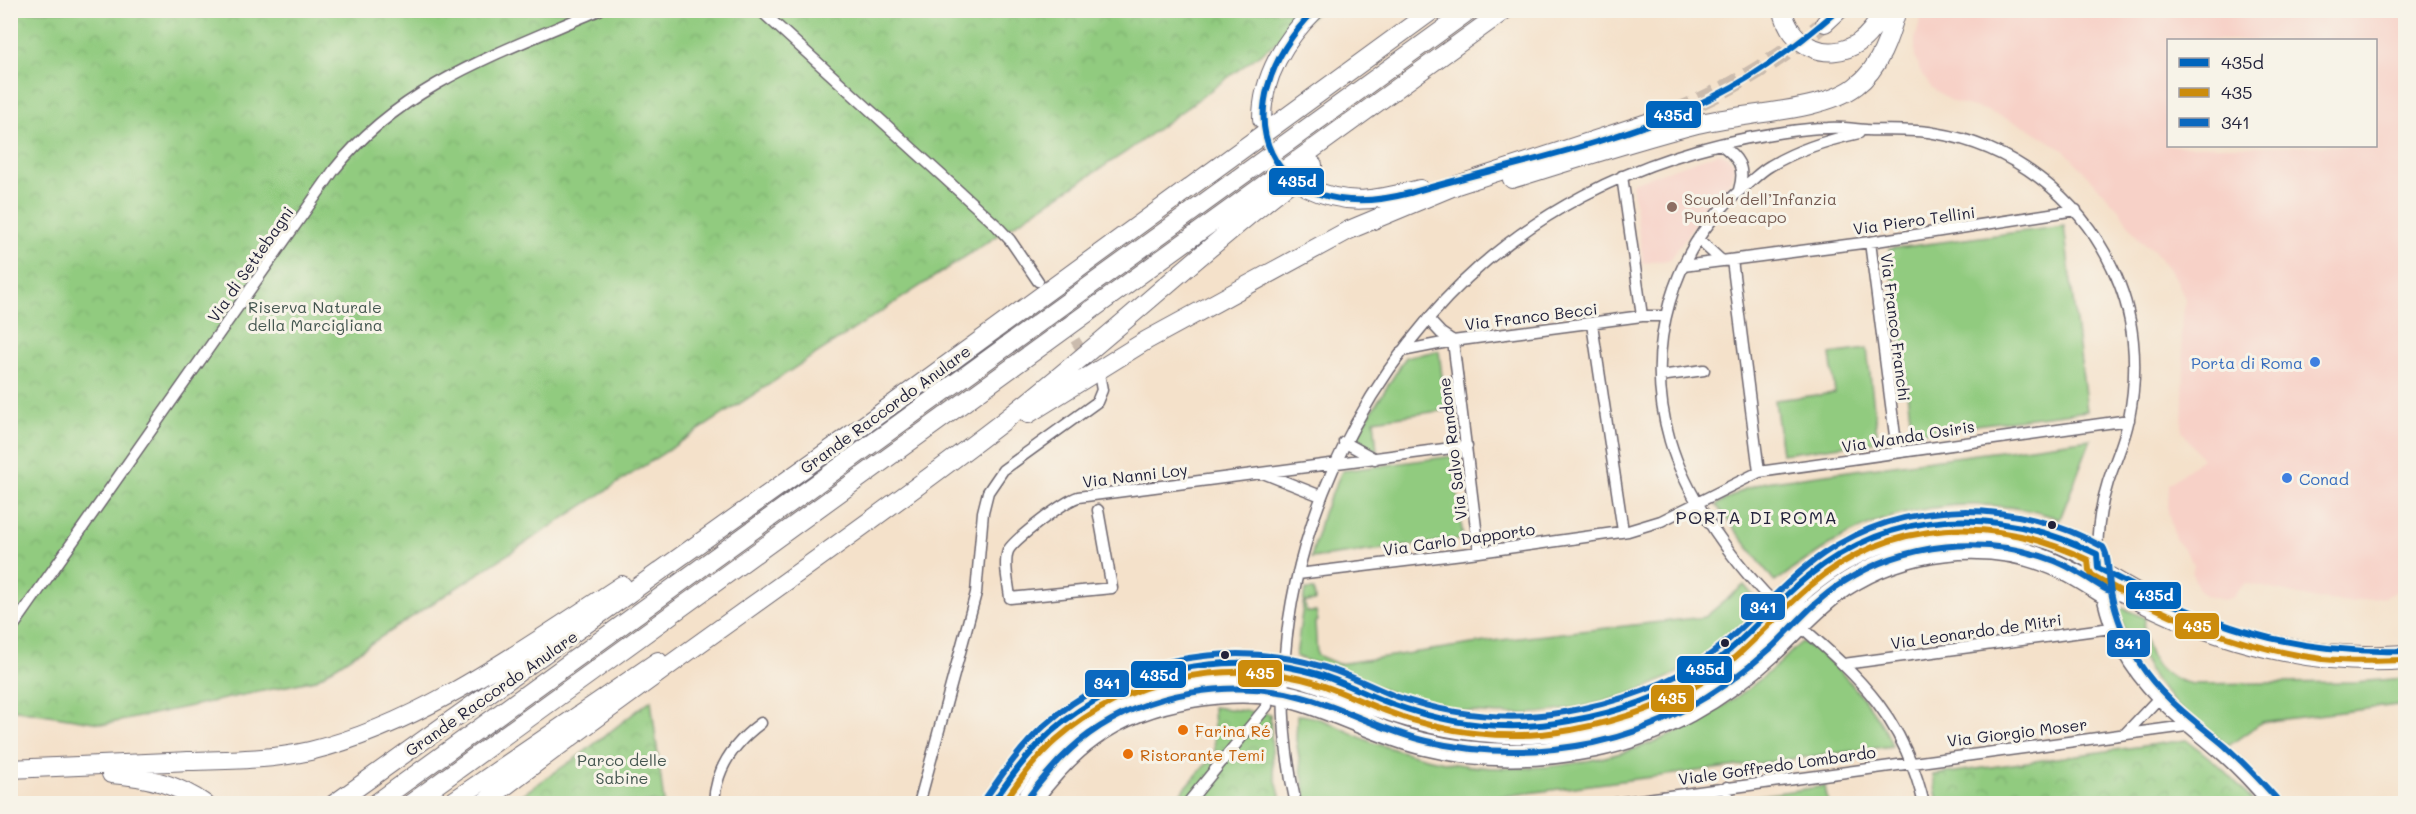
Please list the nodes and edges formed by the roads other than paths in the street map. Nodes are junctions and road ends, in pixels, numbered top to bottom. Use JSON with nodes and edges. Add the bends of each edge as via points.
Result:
{"nodes":[{"id":1,"x":599,"y":10,"type":"edge"},
{"id":2,"x":760,"y":10,"type":"edge"},
{"id":3,"x":1315,"y":10,"type":"edge"},
{"id":4,"x":1433,"y":10,"type":"edge"},
{"id":5,"x":1470,"y":10,"type":"edge"},
{"id":6,"x":1783,"y":10,"type":"edge"},
{"id":7,"x":1839,"y":10,"type":"edge"},
{"id":8,"x":1885,"y":10,"type":"edge"},
{"id":9,"x":1897,"y":10,"type":"edge"},
{"id":10,"x":1498,"y":16,"type":"edge"},
{"id":11,"x":1824,"y":23,"type":"tunnel mouth"},
{"id":12,"x":1262,"y":119,"type":"tunnel mouth"},
{"id":13,"x":1650,"y":122,"type":"tunnel mouth"},
{"id":14,"x":1872,"y":130,"type":"junction"},
{"id":15,"x":1720,"y":144,"type":"junction"},
{"id":16,"x":1541,"y":157,"type":"junction"},
{"id":17,"x":1622,"y":176,"type":"junction"},
{"id":18,"x":1306,"y":187,"type":"tunnel mouth"},
{"id":19,"x":1739,"y":191,"type":"junction"},
{"id":20,"x":2076,"y":210,"type":"junction"},
{"id":21,"x":1698,"y":239,"type":"junction"},
{"id":22,"x":1870,"y":242,"type":"junction"},
{"id":23,"x":1727,"y":261,"type":"junction"},
{"id":24,"x":1683,"y":266,"type":"junction"},
{"id":25,"x":1268,"y":275,"type":"junction"},
{"id":26,"x":1038,"y":281,"type":"tunnel mouth"},
{"id":27,"x":1642,"y":316,"type":"junction"},
{"id":28,"x":1665,"y":316,"type":"junction"},
{"id":29,"x":1428,"y":319,"type":"junction"},
{"id":30,"x":1592,"y":324,"type":"junction"},
{"id":31,"x":1453,"y":341,"type":"junction"},
{"id":32,"x":1402,"y":351,"type":"junction"},
{"id":33,"x":1704,"y":370,"type":"dead end"},
{"id":34,"x":1660,"y":376,"type":"junction"},
{"id":35,"x":1100,"y":379,"type":"dead end"},
{"id":36,"x":2129,"y":420,"type":"junction"},
{"id":37,"x":845,"y":439,"type":"junction"},
{"id":38,"x":1344,"y":442,"type":"junction"},
{"id":39,"x":1467,"y":446,"type":"junction"},
{"id":40,"x":1898,"y":451,"type":"junction"},
{"id":41,"x":954,"y":459,"type":"junction"},
{"id":42,"x":1375,"y":459,"type":"junction"},
{"id":43,"x":1334,"y":463,"type":"junction"},
{"id":44,"x":1759,"y":472,"type":"junction"},
{"id":45,"x":1262,"y":473,"type":"junction"},
{"id":46,"x":1321,"y":496,"type":"junction"},
{"id":47,"x":1698,"y":502,"type":"junction"},
{"id":48,"x":1098,"y":510,"type":"dead end"},
{"id":49,"x":1623,"y":531,"type":"junction"},
{"id":50,"x":1986,"y":537,"type":"junction"},
{"id":51,"x":1479,"y":552,"type":"junction"},
{"id":52,"x":2097,"y":554,"type":"junction"},
{"id":53,"x":1871,"y":557,"type":"junction"},
{"id":54,"x":2098,"y":568,"type":"junction"},
{"id":55,"x":1298,"y":574,"type":"junction"},
{"id":56,"x":2099,"y":582,"type":"junction"},
{"id":57,"x":776,"y":588,"type":"junction"},
{"id":58,"x":2102,"y":598,"type":"junction"},
{"id":59,"x":1790,"y":617,"type":"junction"},
{"id":60,"x":2111,"y":628,"type":"junction"},
{"id":61,"x":10,"y":631,"type":"edge"},
{"id":62,"x":2406,"y":651,"type":"edge"},
{"id":63,"x":2406,"y":663,"type":"edge"},
{"id":64,"x":1844,"y":664,"type":"junction"},
{"id":65,"x":1284,"y":672,"type":"junction"},
{"id":66,"x":1688,"y":680,"type":"junction"},
{"id":67,"x":1151,"y":694,"type":"junction"},
{"id":68,"x":1283,"y":696,"type":"junction"},
{"id":69,"x":1687,"y":698,"type":"junction"},
{"id":70,"x":2157,"y":700,"type":"junction"},
{"id":71,"x":1267,"y":706,"type":"dead end"},
{"id":72,"x":1704,"y":709,"type":"junction"},
{"id":73,"x":1410,"y":711,"type":"junction"},
{"id":74,"x":761,"y":723,"type":"dead end"},
{"id":75,"x":1418,"y":724,"type":"junction"},
{"id":76,"x":2186,"y":726,"type":"junction"},
{"id":77,"x":2126,"y":733,"type":"junction"},
{"id":78,"x":1417,"y":737,"type":"junction"},
{"id":79,"x":1398,"y":744,"type":"junction"},
{"id":80,"x":1912,"y":761,"type":"junction"},
{"id":81,"x":10,"y":770,"type":"edge"},
{"id":82,"x":1727,"y":787,"type":"junction"},
{"id":83,"x":205,"y":804,"type":"edge"},
{"id":84,"x":334,"y":804,"type":"edge"},
{"id":85,"x":375,"y":804,"type":"edge"},
{"id":86,"x":410,"y":804,"type":"edge"},
{"id":87,"x":449,"y":804,"type":"edge"},
{"id":88,"x":482,"y":804,"type":"edge"},
{"id":89,"x":714,"y":804,"type":"edge"},
{"id":90,"x":919,"y":804,"type":"edge"},
{"id":91,"x":992,"y":804,"type":"edge"},
{"id":92,"x":1004,"y":804,"type":"edge"},
{"id":93,"x":1019,"y":804,"type":"edge"},
{"id":94,"x":1034,"y":804,"type":"edge"},
{"id":95,"x":1187,"y":804,"type":"edge"},
{"id":96,"x":1296,"y":804,"type":"edge"},
{"id":97,"x":1610,"y":804,"type":"edge"},
{"id":98,"x":1729,"y":804,"type":"edge"},
{"id":99,"x":1924,"y":804,"type":"edge"},
{"id":100,"x":2269,"y":804,"type":"edge"}],
"edges":[{"from":1,"to":61,"type":"street","name":"Via di Settebagni","via":[[433,86],[398,107],[356,144]]},
{"from":2,"to":26,"type":"street","via":[[995,224]]},
{"from":3,"to":12,"type":"highway","via":[[1276,62],[1266,88]]},
{"from":4,"to":37,"type":"highway","name":"Grande Raccordo Anulare"},
{"from":5,"to":85,"type":"highway","name":"Grande Raccordo Anulare"},
{"from":6,"to":8,"type":"highway","via":[[1789,28],[1799,40],[1818,50],[1833,52],[1862,40]]},
{"from":7,"to":11,"type":"highway"},
{"from":9,"to":25,"type":"highway","via":[[1874,68],[1858,85],[1835,98],[1696,124],[1465,193]]},
{"from":10,"to":41,"type":"highway","via":[[1429,80],[1239,222],[1043,389]]},
{"from":10,"to":86,"type":"highway"},
{"from":13,"to":16,"type":"highway"},
{"from":14,"to":15,"type":"street","via":[[1811,129]]},
{"from":14,"to":19,"type":"street","via":[[1798,152],[1770,166]]},
{"from":14,"to":20,"type":"street","via":[[1934,132],[1988,148],[2032,172]]},
{"from":15,"to":17,"type":"street"},
{"from":15,"to":19,"type":"street","via":[[1741,163]]},
{"from":16,"to":18,"type":"highway","via":[[1371,200],[1334,198]]},
{"from":16,"to":25,"type":"highway","via":[[1411,203],[1350,230]]},
{"from":17,"to":27,"type":"street"},
{"from":17,"to":29,"type":"street","via":[[1576,199],[1511,241],[1474,271]]},
{"from":19,"to":21,"type":"street"},
{"from":20,"to":22,"type":"street","name":"Via Piero Tellini"},
{"from":20,"to":36,"type":"street","via":[[2105,252],[2125,300],[2135,367]]},
{"from":21,"to":23,"type":"street"},
{"from":21,"to":24,"type":"street"},
{"from":22,"to":23,"type":"street","name":"Via Piero Tellini"},
{"from":22,"to":40,"type":"street","name":"Via Franco Franchi"},
{"from":23,"to":24,"type":"street","name":"Via Piero Tellini"},
{"from":23,"to":44,"type":"street"},
{"from":24,"to":28,"type":"street"},
{"from":25,"to":41,"type":"highway","via":[[1147,340]]},
{"from":27,"to":28,"type":"street","name":"Via Franco Becci"},
{"from":27,"to":30,"type":"street","name":"Via Franco Becci"},
{"from":28,"to":34,"type":"street"},
{"from":29,"to":31,"type":"street"},
{"from":29,"to":32,"type":"street"},
{"from":30,"to":31,"type":"street","name":"Via Franco Becci"},
{"from":30,"to":49,"type":"street"},
{"from":31,"to":32,"type":"street","name":"Via Franco Becci"},
{"from":31,"to":39,"type":"street","name":"Via Salvo Randone"},
{"from":32,"to":38,"type":"street"},
{"from":33,"to":34,"type":"street"},
{"from":34,"to":47,"type":"street","via":[[1670,440]]},
{"from":35,"to":90,"type":"street","via":[[1102,390],[1097,402],[1010,464],[988,492],[976,593]]},
{"from":36,"to":40,"type":"street","name":"Via Wanda Osiris"},
{"from":36,"to":52,"type":"street","via":[[2105,491]]},
{"from":37,"to":81,"type":"highway","via":[[529,645],[425,705],[359,735],[308,751],[226,760]]},
{"from":37,"to":84,"type":"highway","name":"Grande Raccordo Anulare"},
{"from":38,"to":42,"type":"street"},
{"from":38,"to":43,"type":"street"},
{"from":39,"to":42,"type":"street","name":"Via Nanni Loy"},
{"from":39,"to":51,"type":"street","name":"Via Salvo Randone"},
{"from":40,"to":44,"type":"street","name":"Via Wanda Osiris"},
{"from":41,"to":57,"type":"highway"},
{"from":42,"to":43,"type":"street","name":"Via Nanni Loy"},
{"from":43,"to":45,"type":"street","name":"Via Nanni Loy"},
{"from":43,"to":46,"type":"street"},
{"from":44,"to":47,"type":"street","name":"Via Wanda Osiris"},
{"from":45,"to":46,"type":"street","name":"Via Nanni Loy"},
{"from":45,"to":48,"type":"street","name":"Via Nanni Loy","via":[[1071,499],[1010,548],[1010,598],[1112,588]]},
{"from":46,"to":55,"type":"street"},
{"from":47,"to":49,"type":"street","name":"Via Carlo Dapporto","via":[[1654,524]]},
{"from":47,"to":59,"type":"street","via":[[1734,555]]},
{"from":49,"to":51,"type":"street","name":"Via Carlo Dapporto"},
{"from":50,"to":52,"type":"street","via":[[2041,530]]},
{"from":50,"to":53,"type":"street"},
{"from":50,"to":53,"type":"street","via":[[1932,522],[1898,529]]},
{"from":50,"to":54,"type":"street","via":[[2023,536],[2050,543]]},
{"from":50,"to":56,"type":"street","via":[[2052,558]]},
{"from":50,"to":58,"type":"street","via":[[2018,559],[2050,568]]},
{"from":51,"to":55,"type":"street","name":"Via Carlo Dapporto"},
{"from":52,"to":54,"type":"street"},
{"from":53,"to":59,"type":"street"},
{"from":53,"to":59,"type":"street","via":[[1815,570]]},
{"from":54,"to":56,"type":"street"},
{"from":54,"to":62,"type":"street","via":[[2183,612],[2263,640],[2344,652]]},
{"from":55,"to":65,"type":"street"},
{"from":56,"to":58,"type":"street"},
{"from":56,"to":63,"type":"street","via":[[2180,623],[2251,647],[2327,663]]},
{"from":57,"to":87,"type":"highway","via":[[637,674]]},
{"from":57,"to":88,"type":"highway"},
{"from":58,"to":60,"type":"street"},
{"from":59,"to":64,"type":"street"},
{"from":59,"to":66,"type":"street","via":[[1739,643]]},
{"from":59,"to":69,"type":"street","via":[[1748,664]]},
{"from":59,"to":72,"type":"street","via":[[1754,675]]},
{"from":60,"to":64,"type":"street","name":"Via Leonardo de Mitri"},
{"from":60,"to":70,"type":"street","via":[[2127,660]]},
{"from":64,"to":80,"type":"street","via":[[1876,700]]},
{"from":65,"to":67,"type":"street","via":[[1184,679]]},
{"from":65,"to":68,"type":"street"},
{"from":65,"to":73,"type":"street","via":[[1310,672]]},
{"from":65,"to":75,"type":"street"},
{"from":66,"to":69,"type":"street"},
{"from":66,"to":73,"type":"street","via":[[1599,715],[1544,724],[1470,724]]},
{"from":67,"to":68,"type":"street","via":[[1248,686]]},
{"from":67,"to":91,"type":"street","via":[[1096,699],[1055,728],[1016,768]]},
{"from":67,"to":92,"type":"street","via":[[1102,709],[1066,734],[1033,766]]},
{"from":67,"to":93,"type":"street","via":[[1080,737],[1040,775]]},
{"from":67,"to":94,"type":"street","via":[[1061,770]]},
{"from":68,"to":78,"type":"street","via":[[1325,702]]},
{"from":68,"to":79,"type":"street"},
{"from":68,"to":96,"type":"street","via":[[1287,761]]},
{"from":69,"to":72,"type":"street"},
{"from":69,"to":75,"type":"street","via":[[1614,724],[1573,733],[1483,736]]},
{"from":69,"to":78,"type":"street","via":[[1668,716],[1632,730],[1571,745],[1488,749]]},
{"from":70,"to":76,"type":"street"},
{"from":70,"to":77,"type":"street"},
{"from":71,"to":95,"type":"street"},
{"from":72,"to":79,"type":"street","via":[[1619,747],[1550,759],[1469,758]]},
{"from":73,"to":75,"type":"street"},
{"from":74,"to":89,"type":"street","via":[[743,736],[728,757],[718,779]]},
{"from":76,"to":77,"type":"street","name":"Via Giorgio Moser"},
{"from":76,"to":100,"type":"street","via":[[2228,760]]},
{"from":77,"to":80,"type":"street","name":"Via Giorgio Moser"},
{"from":78,"to":79,"type":"street"},
{"from":80,"to":82,"type":"street","name":"Viale Goffredo Lombardo"},
{"from":80,"to":99,"type":"street"},
{"from":81,"to":83,"type":"highway","via":[[142,778],[179,789]]},
{"from":82,"to":97,"type":"street","name":"Viale Goffredo Lombardo"},
{"from":82,"to":98,"type":"street"}]}
